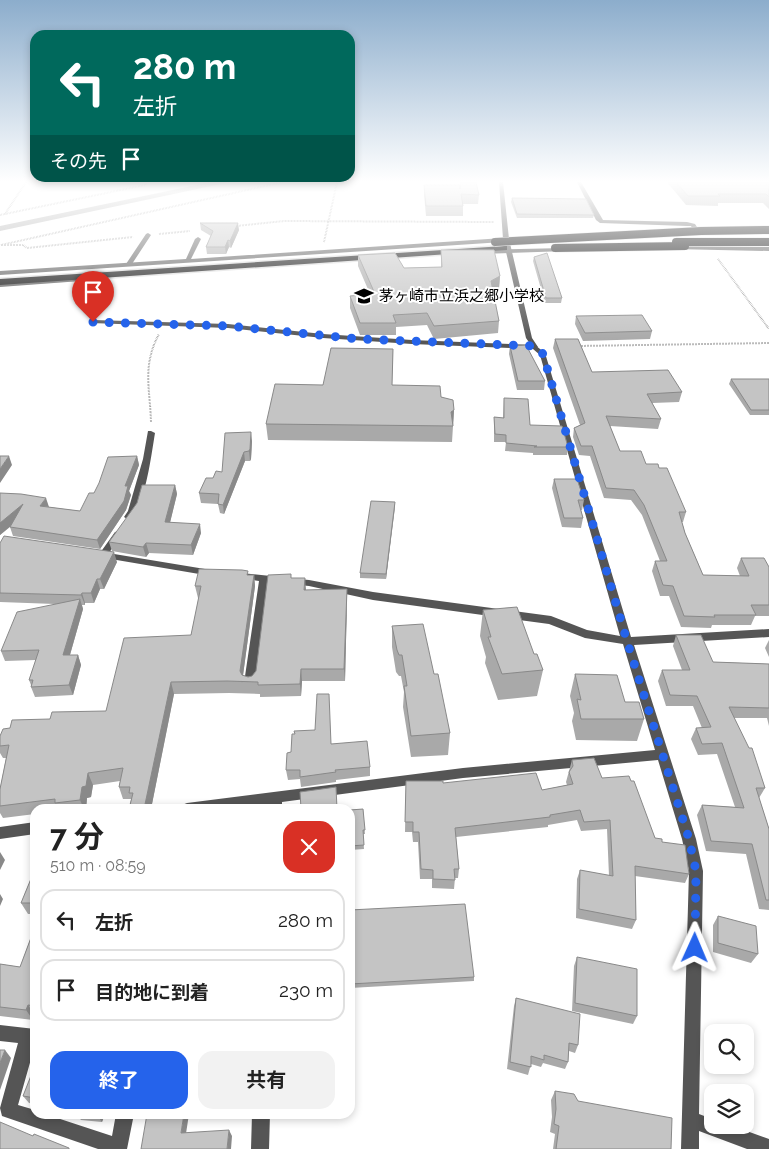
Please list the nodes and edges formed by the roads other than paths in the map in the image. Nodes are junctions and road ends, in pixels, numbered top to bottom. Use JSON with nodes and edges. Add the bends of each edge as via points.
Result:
{"nodes":[{"id":1,"x":148,"y":235,"type":"dead end"},
{"id":2,"x":505,"y":236,"type":"edge"},
{"id":3,"x":614,"y":236,"type":"edge"},
{"id":4,"x":629,"y":236,"type":"edge"},
{"id":5,"x":769,"y":236,"type":"edge"},
{"id":6,"x":198,"y":239,"type":"dead end"},
{"id":7,"x":495,"y":242,"type":"junction"},
{"id":8,"x":769,"y":242,"type":"edge"},
{"id":9,"x":506,"y":246,"type":"junction"},
{"id":10,"x":769,"y":249,"type":"edge"},
{"id":11,"x":188,"y":260,"type":"junction"},
{"id":12,"x":129,"y":264,"type":"junction"},
{"id":13,"x":0,"y":274,"type":"edge"},
{"id":14,"x":0,"y":284,"type":"edge"},
{"id":15,"x":93,"y":322,"type":"road end"},
{"id":16,"x":535,"y":346,"type":"junction"},
{"id":17,"x":151,"y":433,"type":"road end"},
{"id":18,"x":264,"y":578,"type":"junction"},
{"id":19,"x":769,"y":633,"type":"edge"},
{"id":20,"x":627,"y":641,"type":"junction"},
{"id":21,"x":250,"y":683,"type":"edge"},
{"id":22,"x":663,"y":754,"type":"junction"},
{"id":23,"x":275,"y":803,"type":"edge"},
{"id":24,"x":260,"y":804,"type":"edge"},
{"id":25,"x":30,"y":829,"type":"edge"},
{"id":26,"x":0,"y":833,"type":"edge"},
{"id":27,"x":0,"y":1034,"type":"edge"},
{"id":28,"x":30,"y":1037,"type":"edge"},
{"id":29,"x":30,"y":1043,"type":"edge"},
{"id":30,"x":30,"y":1117,"type":"edge"},
{"id":31,"x":35,"y":1119,"type":"edge"},
{"id":32,"x":124,"y":1119,"type":"edge"},
{"id":33,"x":261,"y":1119,"type":"edge"},
{"id":34,"x":692,"y":1120,"type":"junction"},
{"id":35,"x":769,"y":1148,"type":"edge"},
{"id":36,"x":260,"y":1149,"type":"edge"},
{"id":37,"x":690,"y":1149,"type":"edge"}],
"edges":[{"from":1,"to":12,"type":"street"},
{"from":2,"to":9,"type":"street"},
{"from":3,"to":7,"type":"highway","bridge":true},
{"from":4,"to":9,"type":"street"},
{"from":5,"to":7,"type":"highway","bridge":true},
{"from":6,"to":11,"type":"street"},
{"from":7,"to":13,"type":"highway"},
{"from":8,"to":9,"type":"highway","bridge":true},
{"from":9,"to":10,"type":"street"},
{"from":9,"to":10,"type":"highway","bridge":true},
{"from":9,"to":11,"type":"street","via":[[322,251]]},
{"from":9,"to":14,"type":"highway"},
{"from":9,"to":14,"type":"street"},
{"from":9,"to":16,"type":"street","via":[[529,338]]},
{"from":11,"to":12,"type":"street"},
{"from":12,"to":13,"type":"street"},
{"from":15,"to":16,"type":"street","via":[[228,326],[412,342]]},
{"from":16,"to":20,"type":"street","via":[[543,354]]},
{"from":17,"to":18,"type":"street","via":[[133,511],[98,554],[216,574]]},
{"from":18,"to":20,"type":"street","via":[[551,620],[585,634]]},
{"from":18,"to":21,"type":"street"},
{"from":19,"to":20,"type":"street"},
{"from":20,"to":22,"type":"street"},
{"from":22,"to":23,"type":"street","via":[[463,773]]},
{"from":22,"to":34,"type":"street","via":[[696,871]]},
{"from":23,"to":24,"type":"street"},
{"from":25,"to":26,"type":"street"},
{"from":27,"to":28,"type":"street"},
{"from":29,"to":30,"type":"street","via":[[8,1110]]},
{"from":31,"to":32,"type":"street","via":[[119,1147]]},
{"from":33,"to":36,"type":"street"},
{"from":34,"to":35,"type":"street"},
{"from":34,"to":37,"type":"street"}]}
